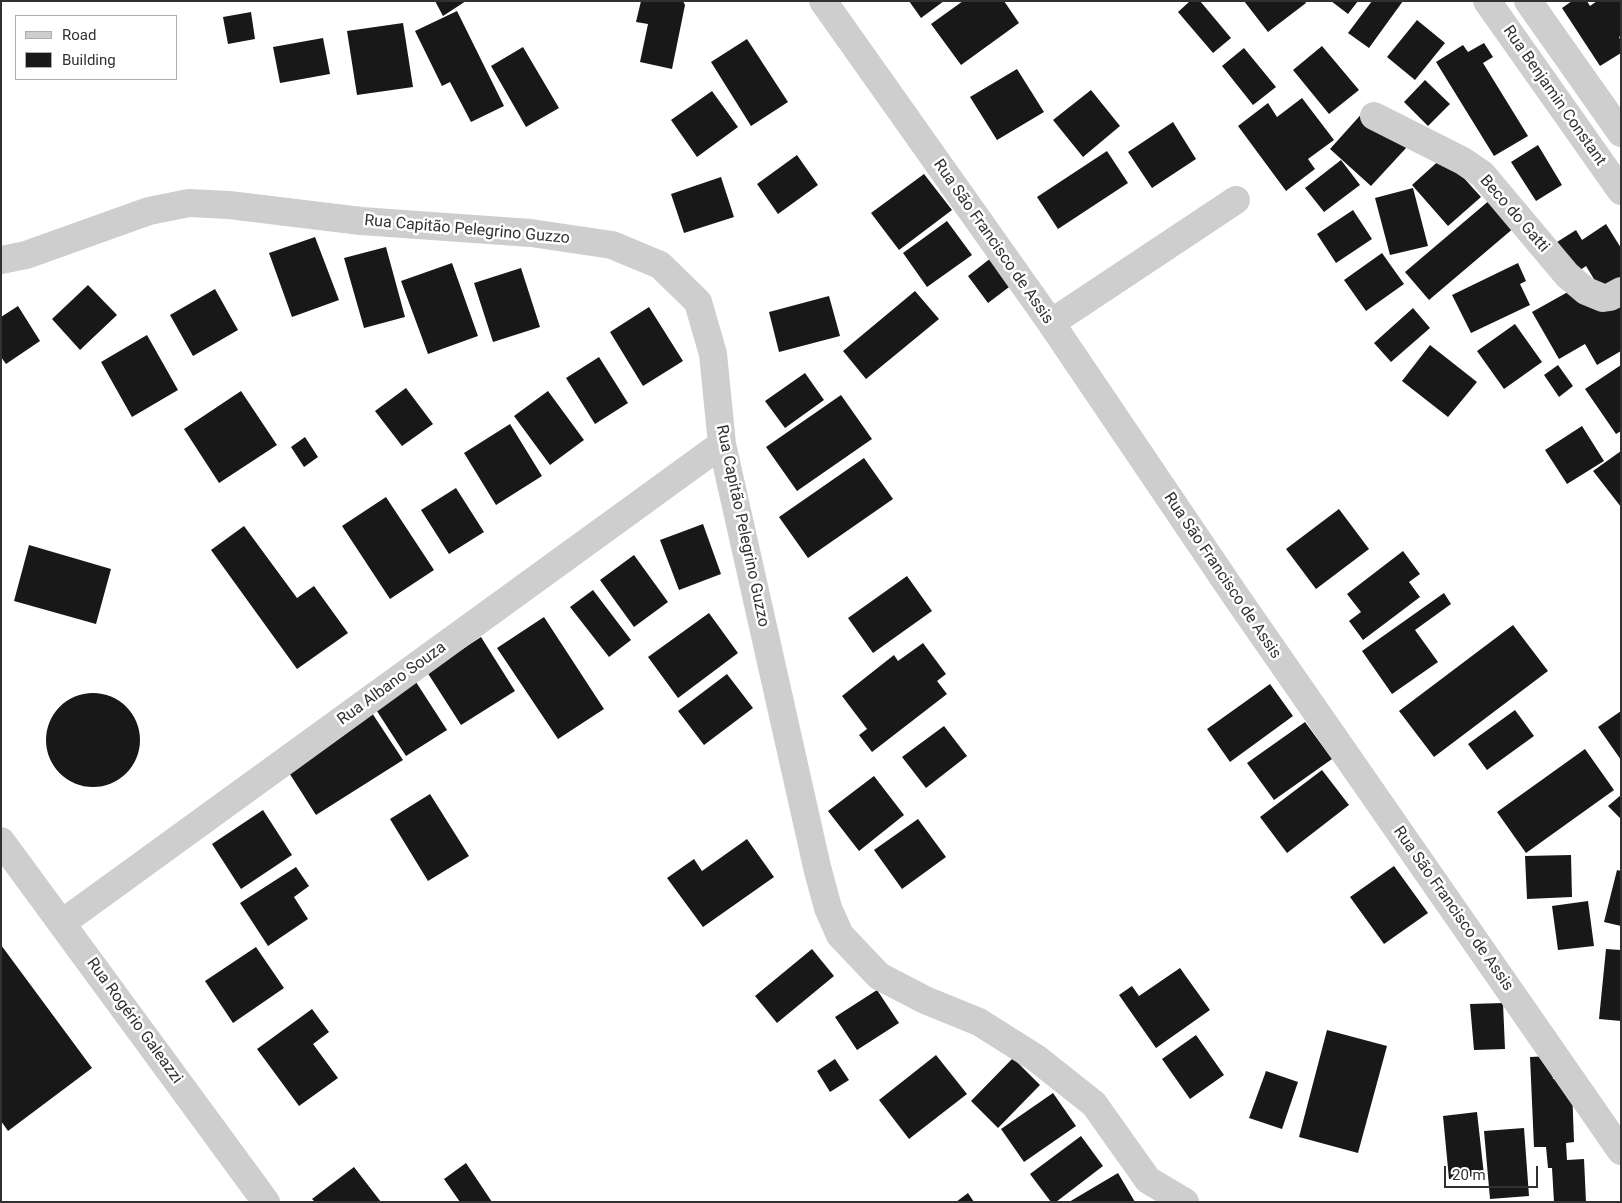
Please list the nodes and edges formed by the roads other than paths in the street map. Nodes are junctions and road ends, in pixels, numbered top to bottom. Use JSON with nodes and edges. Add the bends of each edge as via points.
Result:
{"nodes":[{"id":1,"x":823,"y":1,"type":"edge"},
{"id":2,"x":1487,"y":1,"type":"edge"},
{"id":3,"x":1528,"y":1,"type":"edge"},
{"id":4,"x":1374,"y":116,"type":"dead end"},
{"id":5,"x":1621,"y":133,"type":"edge"},
{"id":6,"x":1621,"y":191,"type":"edge"},
{"id":7,"x":1236,"y":200,"type":"dead end"},
{"id":8,"x":1,"y":260,"type":"edge"},
{"id":9,"x":1621,"y":291,"type":"edge"},
{"id":10,"x":1052,"y":323,"type":"junction"},
{"id":11,"x":722,"y":444,"type":"junction"},
{"id":12,"x":1,"y":841,"type":"edge"},
{"id":13,"x":62,"y":923,"type":"junction"},
{"id":14,"x":1621,"y":1151,"type":"edge"},
{"id":15,"x":1156,"y":1191,"type":"edge"},
{"id":16,"x":266,"y":1202,"type":"edge"},
{"id":17,"x":1185,"y":1202,"type":"edge"}],
"edges":[{"from":1,"to":10,"type":"street","name":"Rua São Francisco de Assis"},
{"from":2,"to":6,"type":"street","name":"Rua Benjamin Constant"},
{"from":3,"to":5,"type":"street","name":"Rua Benjamin Constant"},
{"from":4,"to":9,"type":"street","name":"Beco do Gatti","via":[[1482,174],[1567,275],[1586,291],[1603,298]]},
{"from":7,"to":10,"type":"street"},
{"from":8,"to":11,"type":"street","name":"Rua Capitão Pelegrino Guzzo","via":[[26,255],[149,211],[189,203],[362,221],[531,233],[612,245],[660,265],[698,302],[713,354]]},
{"from":10,"to":14,"type":"street","name":"Rua São Francisco de Assis","via":[[1235,595]]},
{"from":11,"to":13,"type":"street","name":"Rua Albano Souza"},
{"from":11,"to":15,"type":"street","name":"Rua Capitão Pelegrino Guzzo","via":[[817,867],[828,908],[840,935],[879,976],[925,1000],[979,1022],[1043,1064],[1094,1104]]},
{"from":12,"to":13,"type":"street","name":"Rua Rogério Galeazzi"},
{"from":13,"to":16,"type":"street","name":"Rua Rogério Galeazzi"},
{"from":15,"to":17,"type":"street","name":"Rua Capitão Pelegrino Guzzo"}]}
